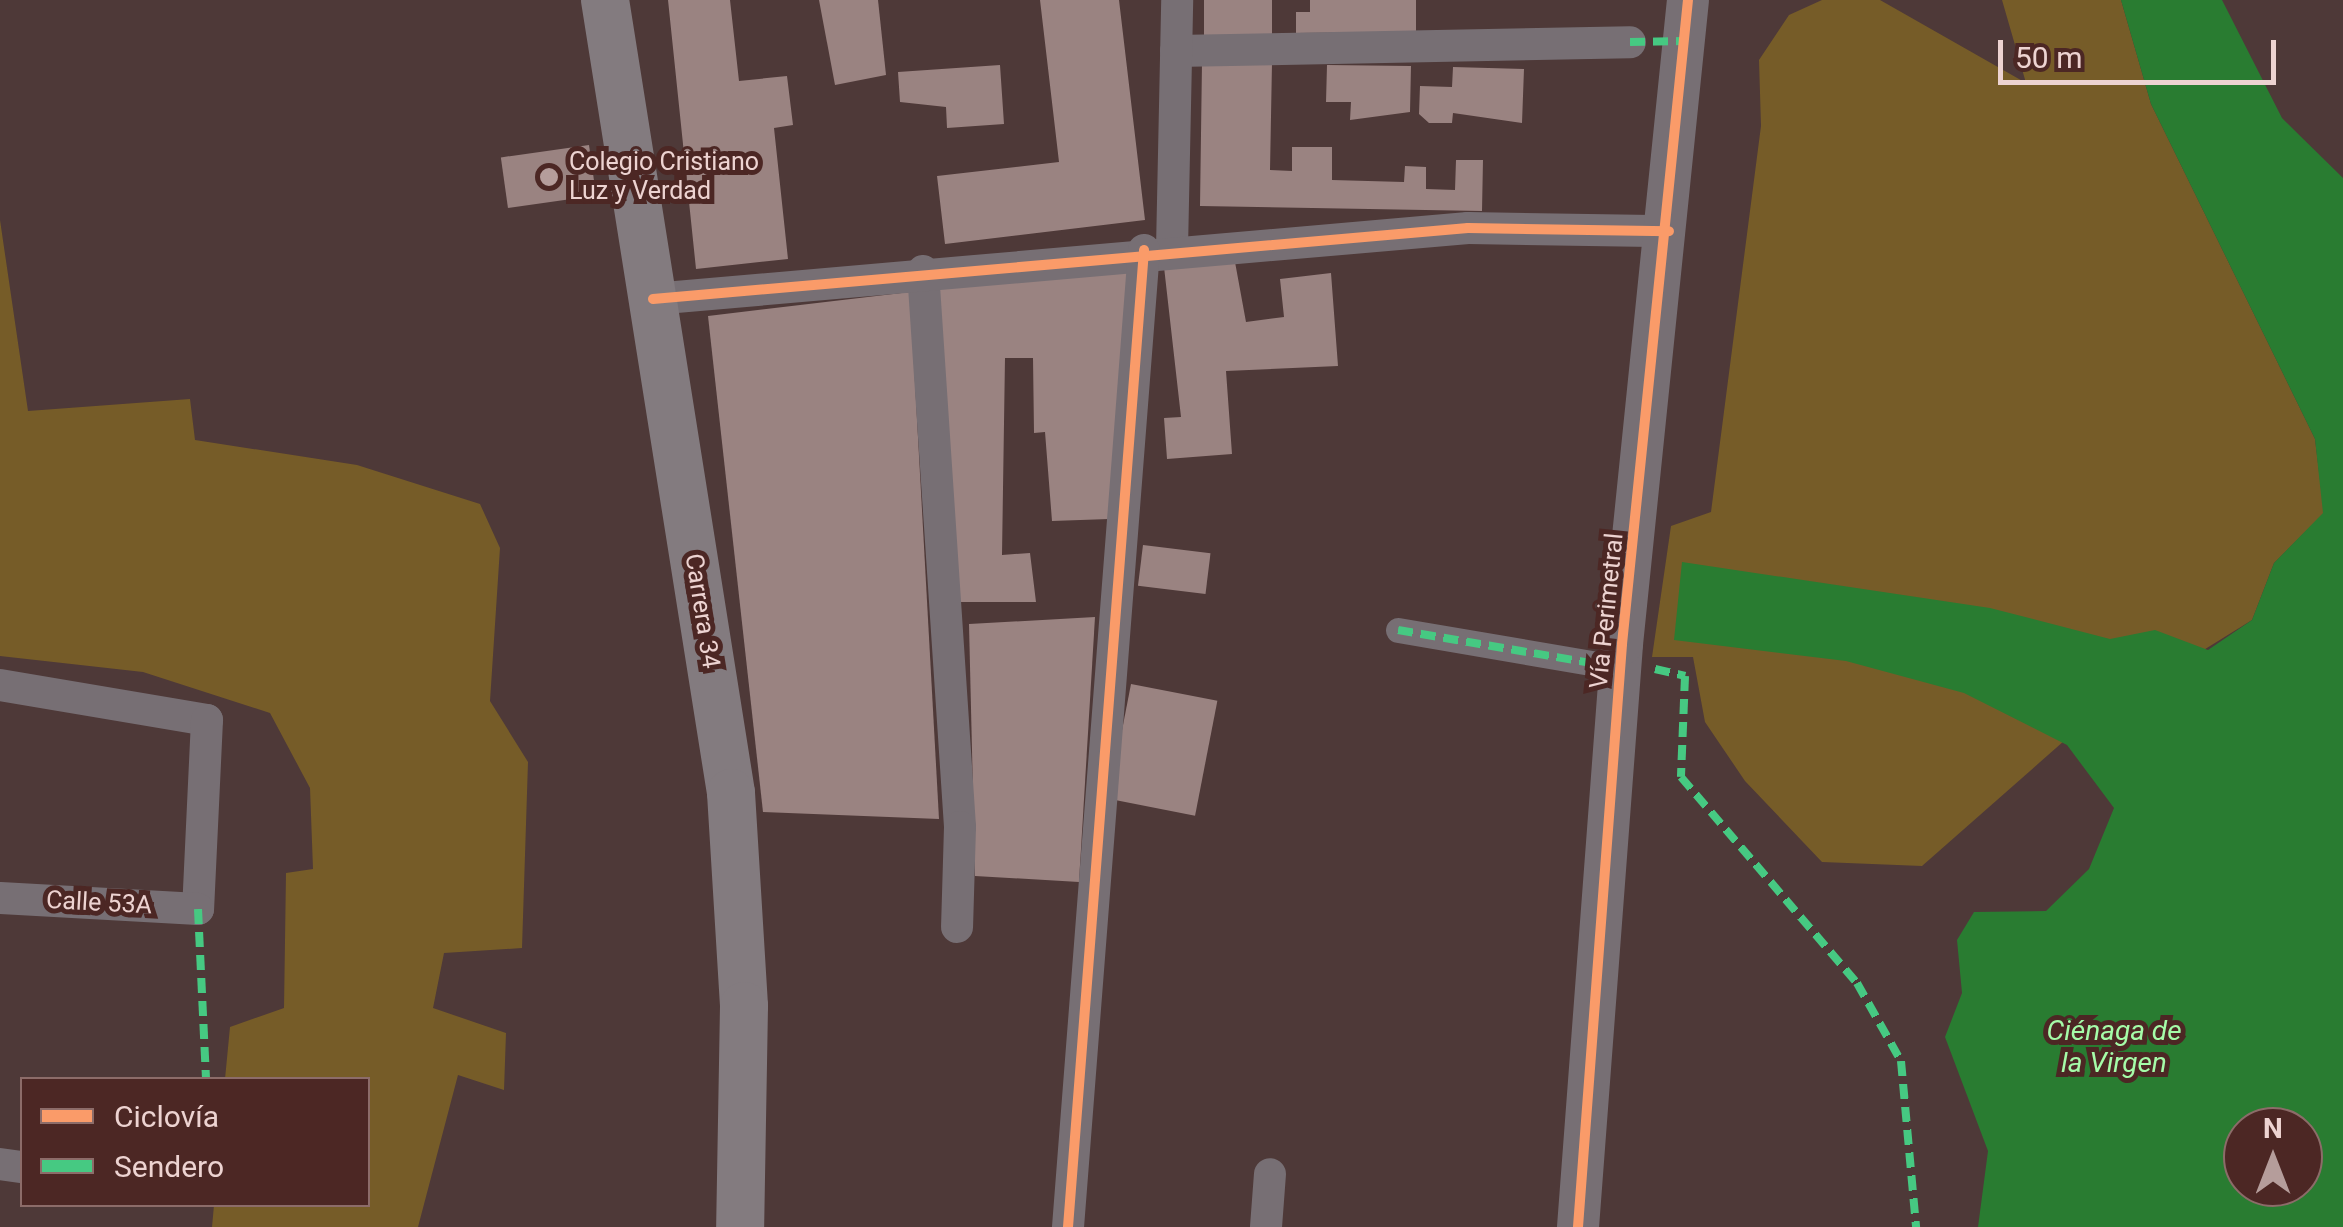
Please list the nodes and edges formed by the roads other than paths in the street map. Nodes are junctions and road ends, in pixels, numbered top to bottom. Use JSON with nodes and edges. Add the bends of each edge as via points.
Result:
{"nodes":[{"id":1,"x":605,"y":0,"type":"edge"},
{"id":2,"x":1177,"y":0,"type":"edge"},
{"id":3,"x":1688,"y":0,"type":"edge"},
{"id":4,"x":1630,"y":42,"type":"dead end"},
{"id":5,"x":1176,"y":50,"type":"junction"},
{"id":6,"x":1669,"y":231,"type":"junction"},
{"id":7,"x":1158,"y":249,"type":"junction"},
{"id":8,"x":923,"y":271,"type":"junction"},
{"id":9,"x":652,"y":299,"type":"junction"},
{"id":10,"x":1398,"y":630,"type":"dead end"},
{"id":11,"x":1609,"y":654,"type":"junction"},
{"id":12,"x":0,"y":685,"type":"edge"},
{"id":13,"x":0,"y":898,"type":"edge"},
{"id":14,"x":957,"y":927,"type":"dead end"},
{"id":15,"x":1270,"y":1174,"type":"dead end"},
{"id":16,"x":740,"y":1227,"type":"edge"},
{"id":17,"x":1068,"y":1227,"type":"edge"},
{"id":18,"x":1266,"y":1227,"type":"edge"},
{"id":19,"x":1578,"y":1227,"type":"edge"}],
"edges":[{"from":1,"to":9,"type":"main road","name":"Carrera 34"},
{"from":2,"to":5,"type":"street"},
{"from":3,"to":6,"type":"street","name":"Vía Perimetral"},
{"from":4,"to":5,"type":"street"},
{"from":5,"to":7,"type":"street"},
{"from":6,"to":7,"type":"street","via":[[1468,228]]},
{"from":6,"to":11,"type":"street","name":"Vía Perimetral","via":[[1638,502]]},
{"from":7,"to":8,"type":"street"},
{"from":7,"to":17,"type":"street"},
{"from":8,"to":9,"type":"street"},
{"from":8,"to":14,"type":"street","via":[[960,827]]},
{"from":9,"to":16,"type":"main road","name":"Carrera 34","via":[[731,793],[744,1006]]},
{"from":10,"to":11,"type":"street"},
{"from":11,"to":19,"type":"street","name":"Vía Perimetral"},
{"from":12,"to":13,"type":"street","name":"Calle 53A","via":[[207,720],[198,909]]},
{"from":15,"to":18,"type":"street"}]}
